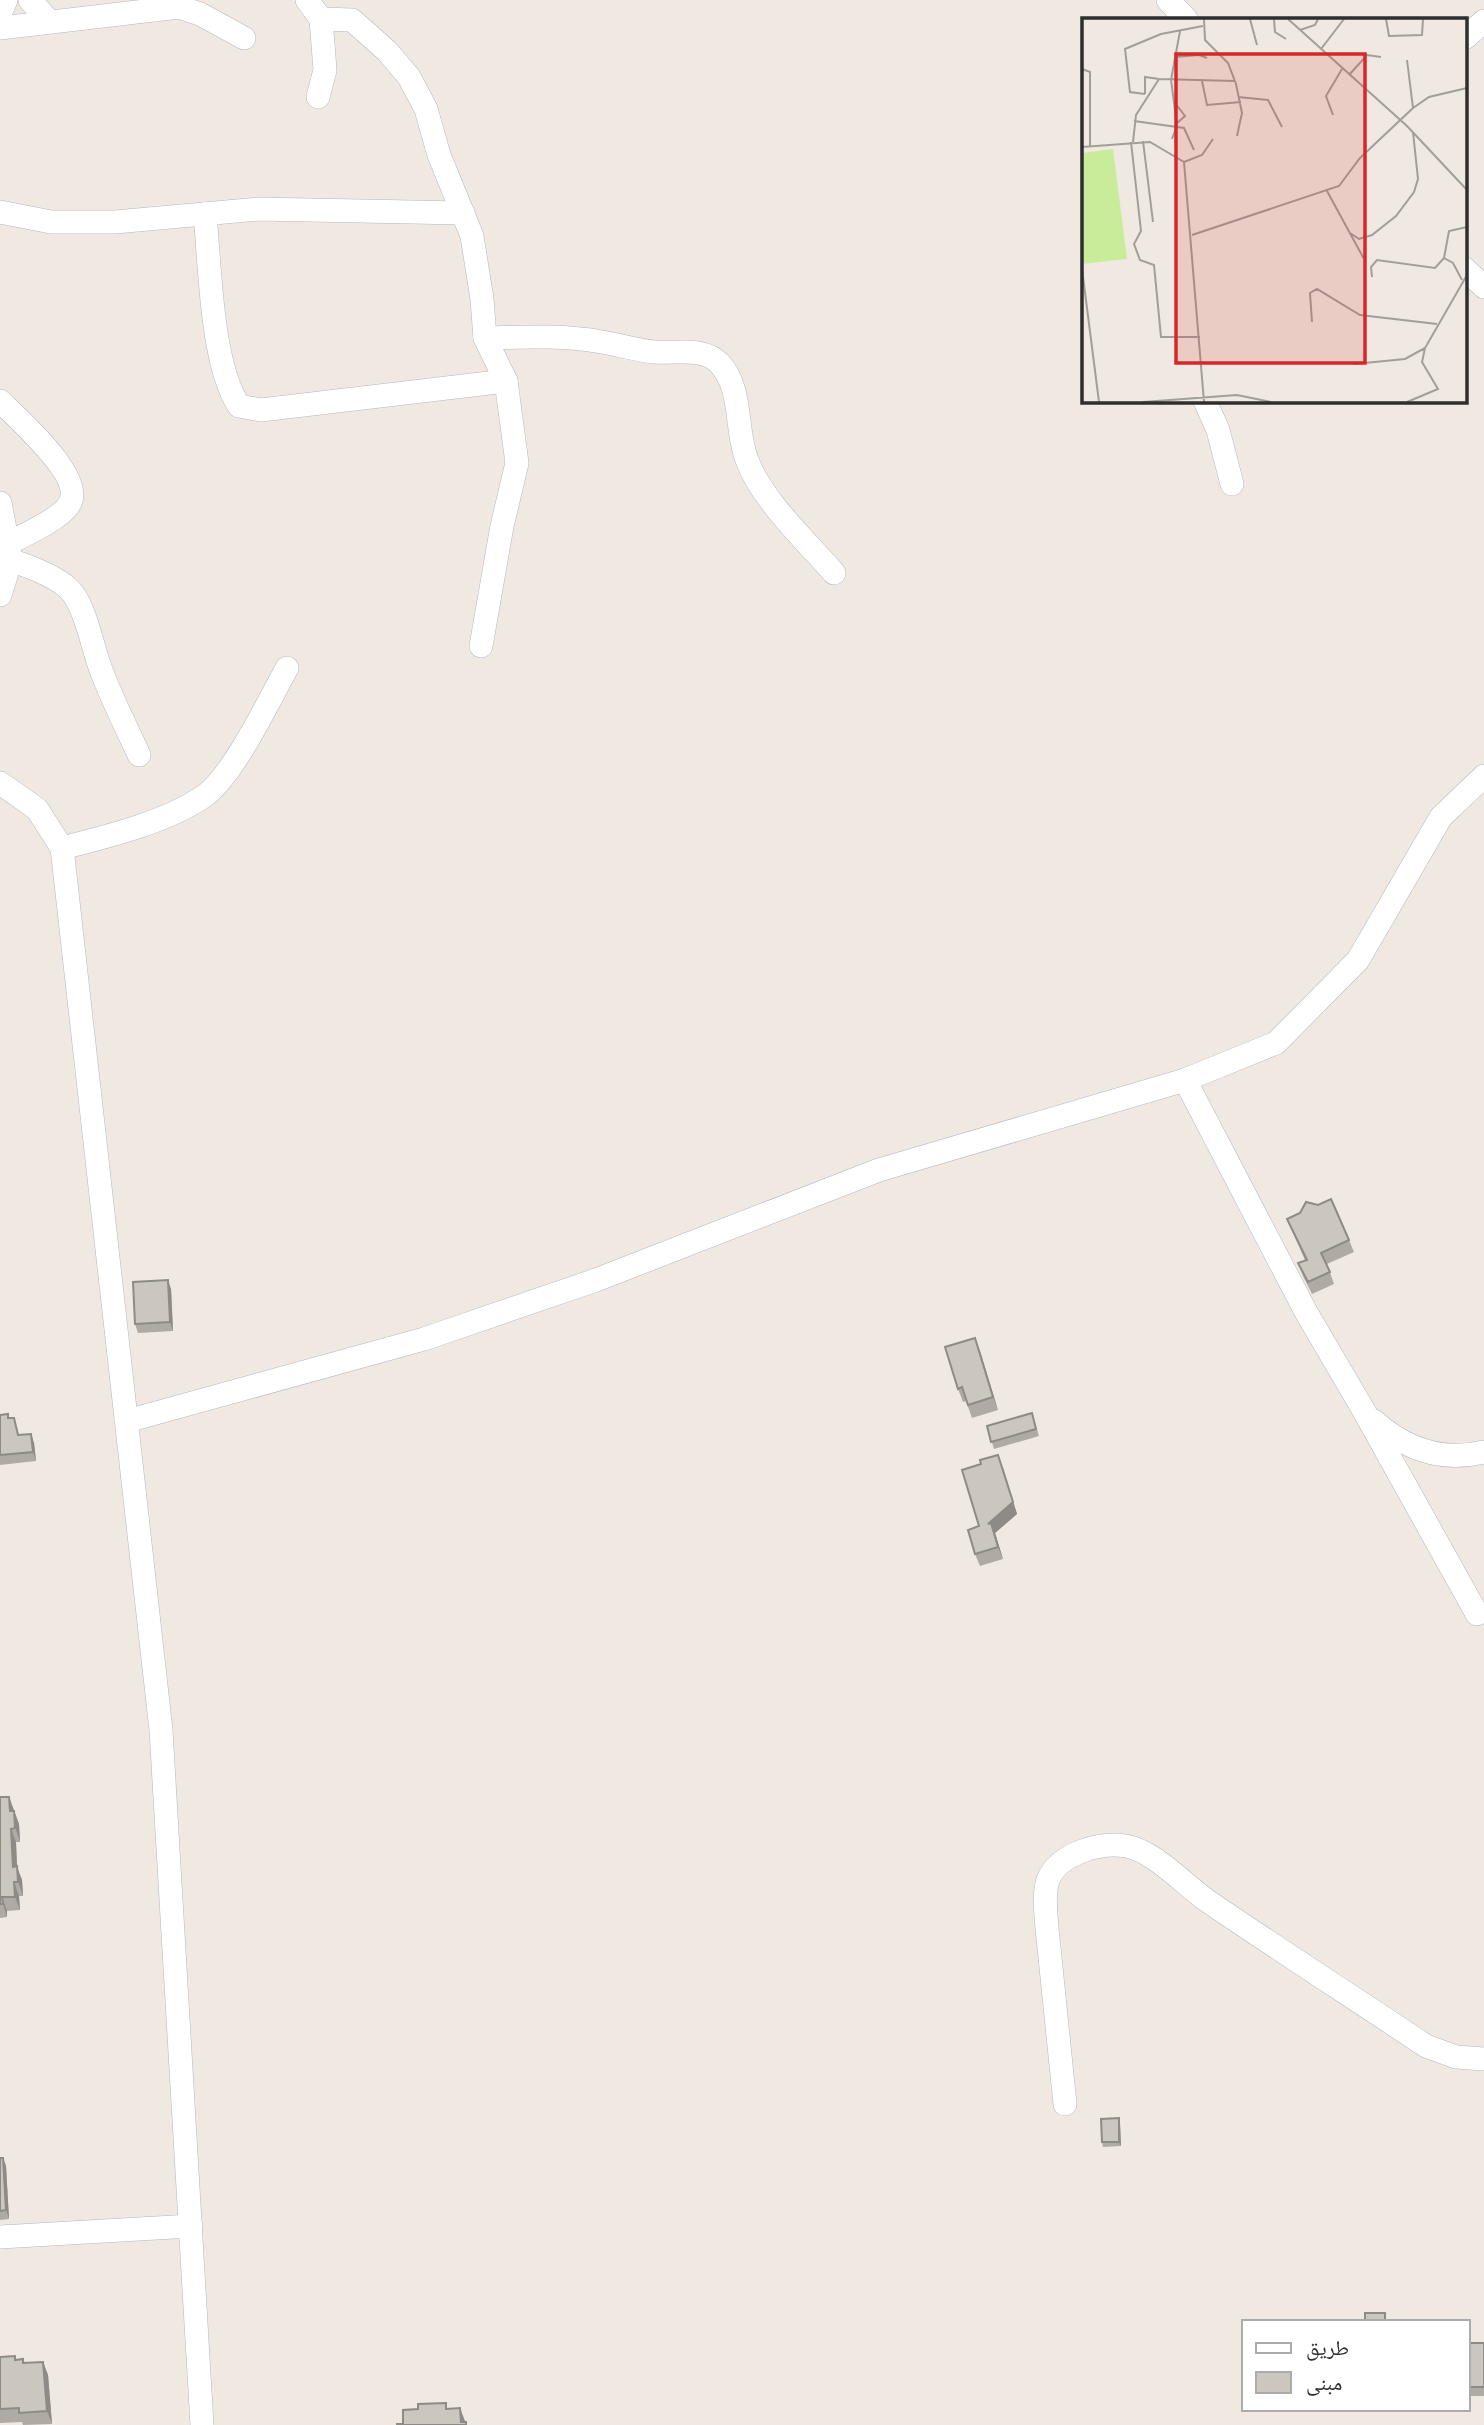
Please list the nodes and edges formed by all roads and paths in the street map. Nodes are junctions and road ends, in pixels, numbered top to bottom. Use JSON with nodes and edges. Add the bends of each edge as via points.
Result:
{"nodes":[{"id":1,"x":6,"y":0,"type":"edge"},
{"id":2,"x":30,"y":0,"type":"edge"},
{"id":3,"x":307,"y":0,"type":"edge"},
{"id":4,"x":1168,"y":0,"type":"edge"},
{"id":5,"x":0,"y":14,"type":"edge"},
{"id":6,"x":1185,"y":18,"type":"edge"},
{"id":7,"x":321,"y":19,"type":"junction"},
{"id":8,"x":1484,"y":21,"type":"edge"},
{"id":9,"x":50,"y":22,"type":"junction"},
{"id":10,"x":0,"y":28,"type":"edge"},
{"id":11,"x":1466,"y":37,"type":"edge"},
{"id":12,"x":244,"y":38,"type":"dead end"},
{"id":13,"x":318,"y":97,"type":"dead end"},
{"id":14,"x":0,"y":212,"type":"edge"},
{"id":15,"x":463,"y":213,"type":"junction"},
{"id":16,"x":205,"y":214,"type":"junction"},
{"id":17,"x":1466,"y":270,"type":"edge"},
{"id":18,"x":1484,"y":287,"type":"edge"},
{"id":19,"x":485,"y":338,"type":"junction"},
{"id":20,"x":506,"y":381,"type":"junction"},
{"id":21,"x":0,"y":401,"type":"edge"},
{"id":22,"x":1205,"y":402,"type":"edge"},
{"id":23,"x":1232,"y":484,"type":"dead end"},
{"id":24,"x":0,"y":503,"type":"edge"},
{"id":25,"x":6,"y":554,"type":"edge"},
{"id":26,"x":834,"y":573,"type":"dead end"},
{"id":27,"x":0,"y":595,"type":"edge"},
{"id":28,"x":481,"y":646,"type":"dead end"},
{"id":29,"x":287,"y":668,"type":"dead end"},
{"id":30,"x":139,"y":755,"type":"dead end"},
{"id":31,"x":1484,"y":776,"type":"edge"},
{"id":32,"x":0,"y":783,"type":"edge"},
{"id":33,"x":62,"y":848,"type":"junction"},
{"id":34,"x":1185,"y":1080,"type":"junction"},
{"id":35,"x":1364,"y":1411,"type":"junction"},
{"id":36,"x":127,"y":1421,"type":"junction"},
{"id":37,"x":1484,"y":1452,"type":"edge"},
{"id":38,"x":1477,"y":1614,"type":"dead end"},
{"id":39,"x":1484,"y":2059,"type":"edge"},
{"id":40,"x":1065,"y":2104,"type":"dead end"},
{"id":41,"x":191,"y":2226,"type":"junction"},
{"id":42,"x":0,"y":2237,"type":"edge"},
{"id":43,"x":202,"y":2425,"type":"edge"}],
"edges":[{"from":1,"to":5,"type":"street"},
{"from":2,"to":9,"type":"street"},
{"from":3,"to":7,"type":"street"},
{"from":4,"to":6,"type":"street"},
{"from":7,"to":13,"type":"street","via":[[325,70]]},
{"from":7,"to":15,"type":"street","via":[[352,20],[409,77],[426,109]]},
{"from":8,"to":11,"type":"street"},
{"from":9,"to":10,"type":"street"},
{"from":9,"to":12,"type":"street","via":[[179,7]]},
{"from":14,"to":16,"type":"street","via":[[51,222]]},
{"from":15,"to":16,"type":"street","via":[[258,209]]},
{"from":15,"to":19,"type":"street","via":[[478,268]]},
{"from":16,"to":20,"type":"street","via":[[218,342],[229,390],[239,406],[261,410]]},
{"from":17,"to":18,"type":"street"},
{"from":19,"to":20,"type":"street"},
{"from":19,"to":26,"type":"street","via":[[541,336],[603,342],[657,353],[697,352],[718,361],[729,375],[746,459],[761,489]]},
{"from":20,"to":28,"type":"street","via":[[517,463]]},
{"from":21,"to":25,"type":"street","via":[[47,448],[72,493],[70,505]]},
{"from":22,"to":23,"type":"street"},
{"from":24,"to":25,"type":"street"},
{"from":25,"to":27,"type":"street"},
{"from":25,"to":30,"type":"street","via":[[70,590]]},
{"from":29,"to":33,"type":"street","via":[[227,772],[207,794],[120,833]]},
{"from":31,"to":34,"type":"street","via":[[1441,817],[1358,960],[1331,988],[1276,1043]]},
{"from":32,"to":33,"type":"street","via":[[37,809]]},
{"from":33,"to":36,"type":"street"},
{"from":34,"to":35,"type":"street","via":[[1306,1312]]},
{"from":34,"to":36,"type":"street","via":[[879,1170],[596,1280],[424,1339]]},
{"from":35,"to":37,"type":"street","via":[[1410,1447],[1456,1455]]},
{"from":35,"to":38,"type":"street"},
{"from":36,"to":41,"type":"street","via":[[161,1730]]},
{"from":39,"to":40,"type":"street","via":[[1456,2057],[1426,2046],[1206,1900],[1149,1856],[1128,1846],[1105,1845],[1061,1863],[1048,1880],[1045,1902]]},
{"from":41,"to":42,"type":"street"},
{"from":41,"to":43,"type":"street"}]}
